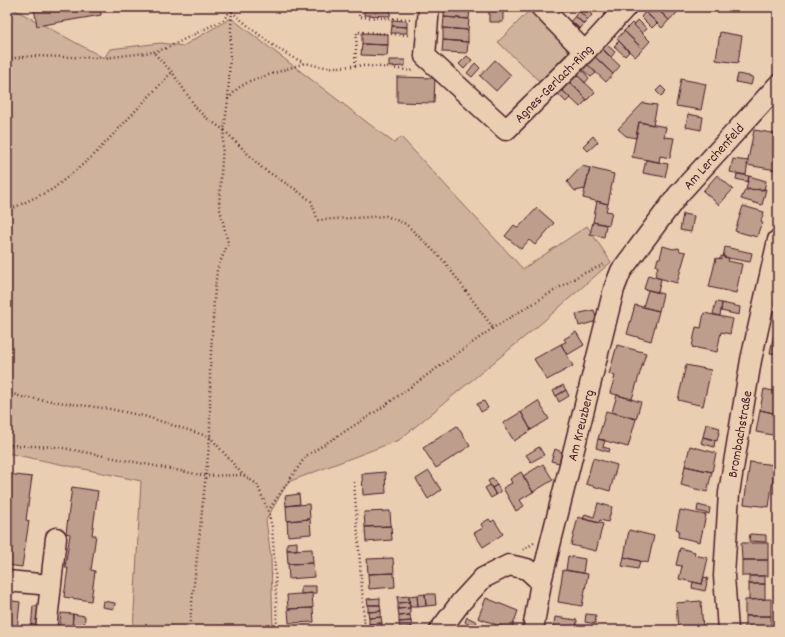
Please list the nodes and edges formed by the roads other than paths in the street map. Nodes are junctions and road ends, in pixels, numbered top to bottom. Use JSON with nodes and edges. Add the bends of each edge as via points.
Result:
{"nodes":[{"id":1,"x":541,"y":7,"type":"edge"},
{"id":2,"x":626,"y":7,"type":"edge"},
{"id":3,"x":427,"y":21,"type":"edge"},
{"id":4,"x":585,"y":52,"type":"junction"},
{"id":5,"x":778,"y":85,"type":"edge"},
{"id":6,"x":652,"y":230,"type":"joint"},
{"id":7,"x":778,"y":240,"type":"edge"},
{"id":8,"x":56,"y":538,"type":"dead end"},
{"id":9,"x":7,"y":581,"type":"edge"},
{"id":10,"x":541,"y":582,"type":"junction"},
{"id":11,"x":50,"y":585,"type":"junction"},
{"id":12,"x":46,"y":630,"type":"edge"},
{"id":13,"x":440,"y":630,"type":"edge"},
{"id":14,"x":533,"y":630,"type":"edge"},
{"id":15,"x":728,"y":630,"type":"edge"}],
"edges":[{"from":1,"to":4,"type":"street"},
{"from":2,"to":4,"type":"street","name":"Agnes-Gerlach-Ring"},
{"from":3,"to":4,"type":"street","name":"Agnes-Gerlach-Ring","via":[[425,56],[506,130]]},
{"from":5,"to":6,"type":"street","name":"Am Lerchenfeld","via":[[678,195]]},
{"from":6,"to":10,"type":"street","name":"Am Kreuzberg","via":[[621,271],[614,289]]},
{"from":7,"to":15,"type":"street","name":"Brombachstraße","via":[[751,360],[729,493],[724,576]]},
{"from":8,"to":11,"type":"street"},
{"from":9,"to":11,"type":"street"},
{"from":10,"to":13,"type":"street","via":[[527,569],[509,565],[483,578]]},
{"from":10,"to":14,"type":"street","name":"Am Kreuzberg"},
{"from":11,"to":12,"type":"street"}]}
